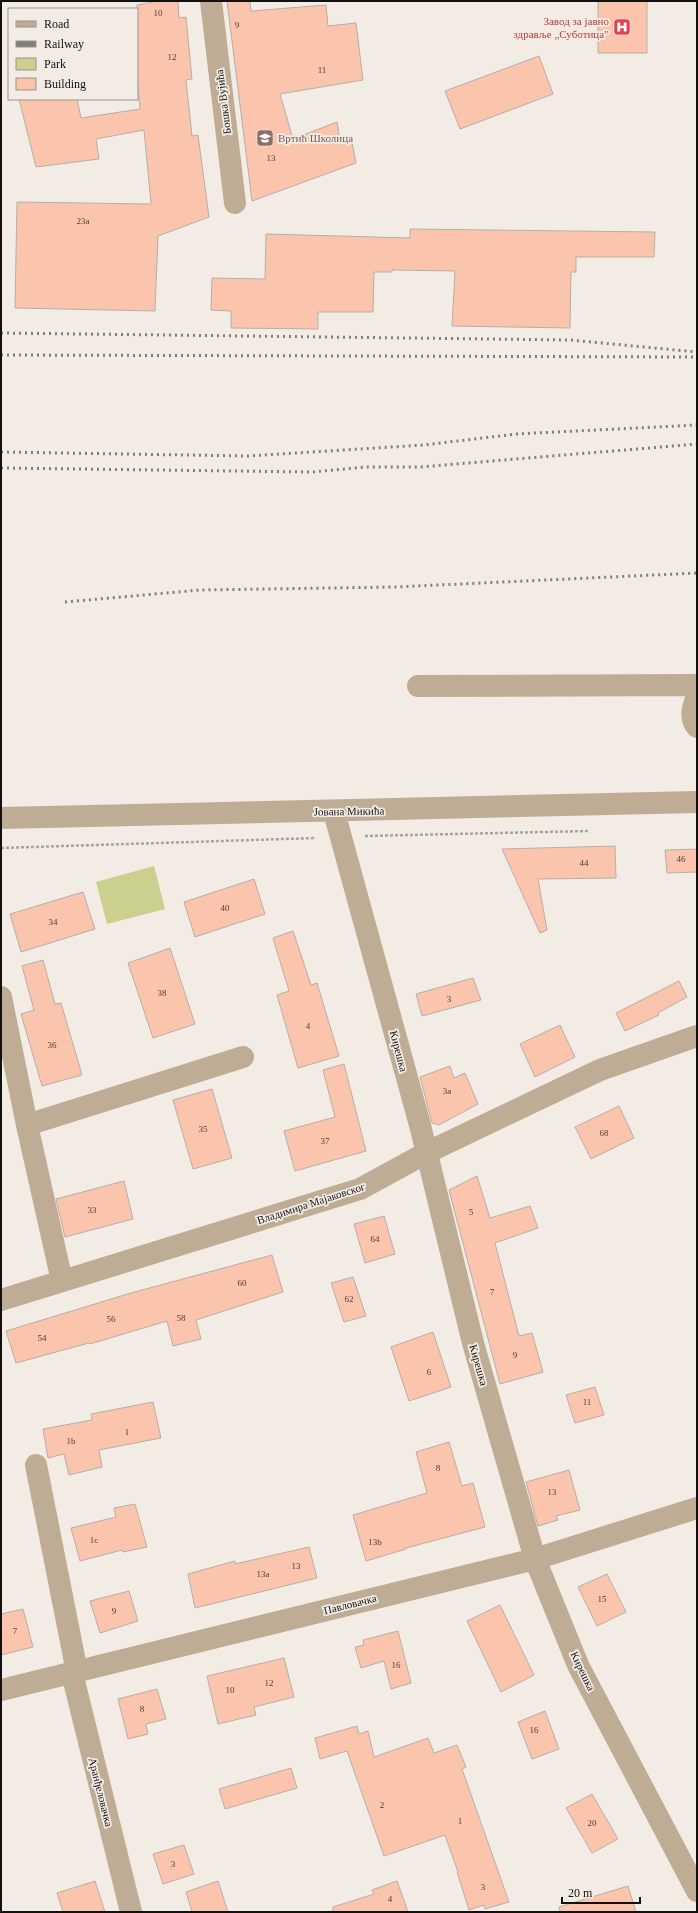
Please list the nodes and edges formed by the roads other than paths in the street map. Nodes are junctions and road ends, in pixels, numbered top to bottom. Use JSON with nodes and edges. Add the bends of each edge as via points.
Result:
{"nodes":[{"id":1,"x":211,"y":1,"type":"edge"},
{"id":2,"x":235,"y":203,"type":"dead end"},
{"id":3,"x":697,"y":685,"type":"edge"},
{"id":4,"x":418,"y":686,"type":"dead end"},
{"id":5,"x":697,"y":696,"type":"edge"},
{"id":6,"x":697,"y":727,"type":"edge"},
{"id":7,"x":697,"y":802,"type":"edge"},
{"id":8,"x":334,"y":812,"type":"junction"},
{"id":9,"x":1,"y":818,"type":"edge"},
{"id":10,"x":1,"y":997,"type":"edge"},
{"id":11,"x":697,"y":1036,"type":"edge"},
{"id":12,"x":243,"y":1057,"type":"dead end"},
{"id":13,"x":27,"y":1125,"type":"junction"},
{"id":14,"x":426,"y":1153,"type":"junction"},
{"id":15,"x":62,"y":1281,"type":"junction"},
{"id":16,"x":1,"y":1300,"type":"edge"},
{"id":17,"x":36,"y":1465,"type":"dead end"},
{"id":18,"x":697,"y":1508,"type":"edge"},
{"id":19,"x":535,"y":1559,"type":"junction"},
{"id":20,"x":75,"y":1672,"type":"junction"},
{"id":21,"x":1,"y":1690,"type":"edge"},
{"id":22,"x":694,"y":1879,"type":"edge"},
{"id":23,"x":131,"y":1912,"type":"edge"}],
"edges":[{"from":1,"to":2,"type":"street","name":"Бошка Вујића"},
{"from":3,"to":4,"type":"street"},
{"from":5,"to":6,"type":"street","via":[[692,707],[693,722]]},
{"from":7,"to":8,"type":"street","name":"Јована Микића"},
{"from":8,"to":9,"type":"street","name":"Јована Микића"},
{"from":8,"to":14,"type":"street","name":"Кирешка"},
{"from":10,"to":13,"type":"street"},
{"from":11,"to":14,"type":"street","name":"Владимира Мајаковског","via":[[600,1070]]},
{"from":12,"to":13,"type":"street"},
{"from":13,"to":15,"type":"street"},
{"from":14,"to":15,"type":"street","name":"Владимира Мајаковског","via":[[360,1189]]},
{"from":14,"to":19,"type":"street","name":"Кирешка","via":[[473,1343]]},
{"from":15,"to":16,"type":"street","name":"Владимира Мајаковског"},
{"from":17,"to":20,"type":"street","name":"Аранђеловачка"},
{"from":18,"to":19,"type":"street","name":"Павловачка"},
{"from":19,"to":20,"type":"street","name":"Павловачка"},
{"from":19,"to":22,"type":"street","name":"Кирешка","via":[[578,1665]]},
{"from":20,"to":21,"type":"street","name":"Павловачка"},
{"from":20,"to":23,"type":"street","name":"Аранђеловачка"}]}
